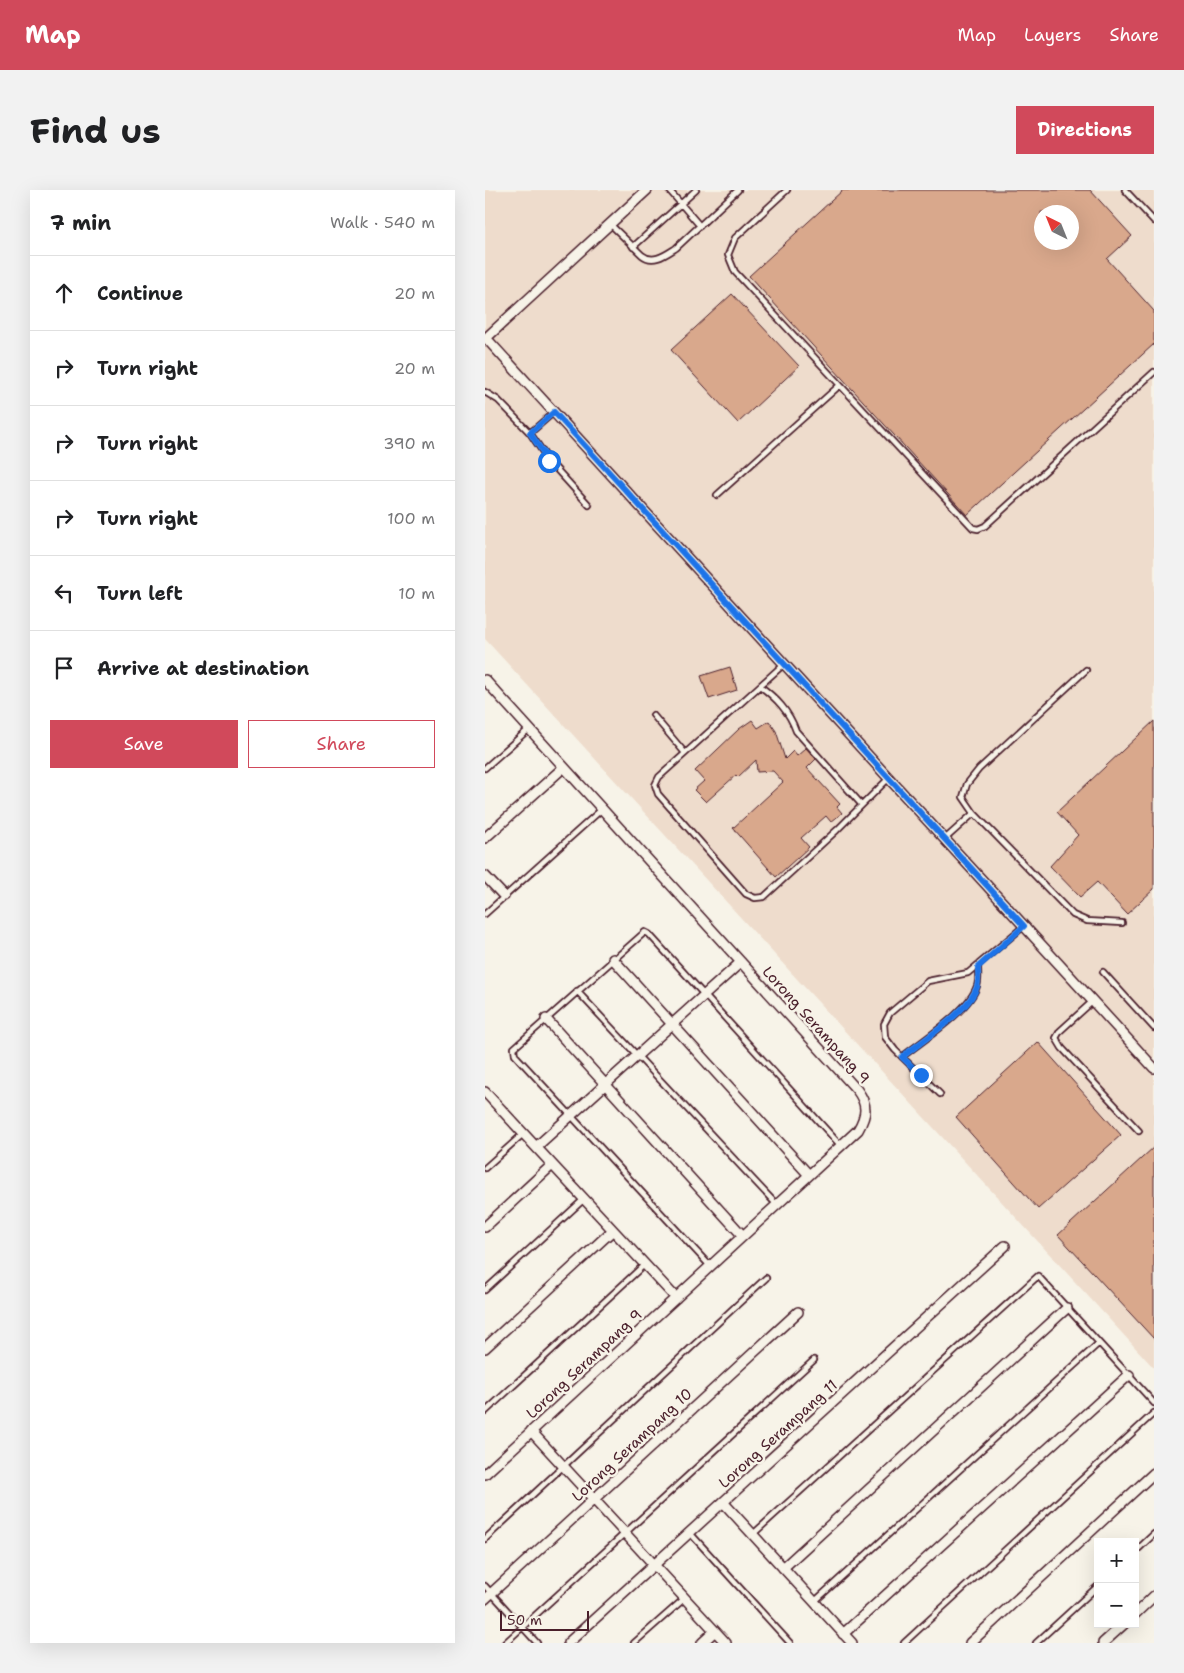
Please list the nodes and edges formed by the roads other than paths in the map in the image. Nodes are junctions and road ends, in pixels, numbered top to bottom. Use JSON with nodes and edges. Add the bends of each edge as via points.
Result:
{"nodes":[{"id":1,"x":647,"y":190,"type":"edge"},
{"id":2,"x":669,"y":190,"type":"edge"},
{"id":3,"x":696,"y":190,"type":"edge"},
{"id":4,"x":738,"y":190,"type":"edge"},
{"id":5,"x":787,"y":190,"type":"edge"},
{"id":6,"x":1125,"y":190,"type":"edge"},
{"id":7,"x":681,"y":204,"type":"junction"},
{"id":8,"x":1154,"y":221,"type":"edge"},
{"id":9,"x":610,"y":224,"type":"junction"},
{"id":10,"x":699,"y":226,"type":"junction"},
{"id":11,"x":633,"y":246,"type":"junction"},
{"id":12,"x":486,"y":338,"type":"edge"},
{"id":13,"x":1154,"y":372,"type":"edge"},
{"id":14,"x":840,"y":385,"type":"junction"},
{"id":15,"x":485,"y":392,"type":"edge"},
{"id":16,"x":554,"y":412,"type":"junction"},
{"id":17,"x":530,"y":433,"type":"junction"},
{"id":18,"x":717,"y":495,"type":"dead end"},
{"id":19,"x":589,"y":505,"type":"dead end"},
{"id":20,"x":785,"y":664,"type":"junction"},
{"id":21,"x":1086,"y":670,"type":"dead end"},
{"id":22,"x":485,"y":680,"type":"edge"},
{"id":23,"x":760,"y":686,"type":"junction"},
{"id":24,"x":492,"y":688,"type":"junction"},
{"id":25,"x":485,"y":694,"type":"edge"},
{"id":26,"x":653,"y":715,"type":"dead end"},
{"id":27,"x":530,"y":728,"type":"junction"},
{"id":28,"x":685,"y":753,"type":"junction"},
{"id":29,"x":564,"y":767,"type":"junction"},
{"id":30,"x":485,"y":768,"type":"edge"},
{"id":31,"x":889,"y":778,"type":"junction"},
{"id":32,"x":861,"y":804,"type":"junction"},
{"id":33,"x":601,"y":810,"type":"junction"},
{"id":34,"x":974,"y":813,"type":"junction"},
{"id":35,"x":485,"y":838,"type":"edge"},
{"id":36,"x":945,"y":839,"type":"junction"},
{"id":37,"x":485,"y":876,"type":"edge"},
{"id":38,"x":504,"y":896,"type":"junction"},
{"id":39,"x":485,"y":914,"type":"edge"},
{"id":40,"x":1123,"y":923,"type":"dead end"},
{"id":41,"x":1024,"y":926,"type":"junction"},
{"id":42,"x":613,"y":959,"type":"junction"},
{"id":43,"x":741,"y":962,"type":"junction"},
{"id":44,"x":978,"y":967,"type":"junction"},
{"id":45,"x":1103,"y":972,"type":"dead end"},
{"id":46,"x":577,"y":991,"type":"junction"},
{"id":47,"x":705,"y":994,"type":"junction"},
{"id":48,"x":1093,"y":1001,"type":"junction"},
{"id":49,"x":546,"y":1019,"type":"junction"},
{"id":50,"x":672,"y":1025,"type":"junction"},
{"id":51,"x":1154,"y":1028,"type":"edge"},
{"id":52,"x":637,"y":1056,"type":"junction"},
{"id":53,"x":902,"y":1057,"type":"junction"},
{"id":54,"x":1154,"y":1068,"type":"edge"},
{"id":55,"x":605,"y":1085,"type":"junction"},
{"id":56,"x":940,"y":1094,"type":"dead end"},
{"id":57,"x":487,"y":1099,"type":"edge"},
{"id":58,"x":570,"y":1116,"type":"junction"},
{"id":59,"x":1139,"y":1131,"type":"dead end"},
{"id":60,"x":523,"y":1133,"type":"junction"},
{"id":61,"x":841,"y":1146,"type":"junction"},
{"id":62,"x":535,"y":1147,"type":"junction"},
{"id":63,"x":552,"y":1165,"type":"junction"},
{"id":64,"x":485,"y":1168,"type":"edge"},
{"id":65,"x":809,"y":1175,"type":"junction"},
{"id":66,"x":583,"y":1200,"type":"junction"},
{"id":67,"x":777,"y":1205,"type":"junction"},
{"id":68,"x":485,"y":1226,"type":"edge"},
{"id":69,"x":612,"y":1231,"type":"junction"},
{"id":70,"x":743,"y":1236,"type":"junction"},
{"id":71,"x":1005,"y":1246,"type":"dead end"},
{"id":72,"x":644,"y":1265,"type":"junction"},
{"id":73,"x":711,"y":1266,"type":"junction"},
{"id":74,"x":767,"y":1278,"type":"dead end"},
{"id":75,"x":485,"y":1290,"type":"edge"},
{"id":76,"x":676,"y":1298,"type":"junction"},
{"id":77,"x":1067,"y":1308,"type":"junction"},
{"id":78,"x":798,"y":1312,"type":"dead end"},
{"id":79,"x":1099,"y":1343,"type":"junction"},
{"id":80,"x":485,"y":1348,"type":"edge"},
{"id":81,"x":814,"y":1360,"type":"dead end"},
{"id":82,"x":1129,"y":1375,"type":"junction"},
{"id":83,"x":1154,"y":1403,"type":"edge"},
{"id":84,"x":485,"y":1412,"type":"edge"},
{"id":85,"x":1154,"y":1413,"type":"edge"},
{"id":86,"x":531,"y":1431,"type":"junction"},
{"id":87,"x":563,"y":1466,"type":"junction"},
{"id":88,"x":1154,"y":1473,"type":"edge"},
{"id":89,"x":485,"y":1474,"type":"edge"},
{"id":90,"x":594,"y":1499,"type":"junction"},
{"id":91,"x":723,"y":1502,"type":"junction"},
{"id":92,"x":625,"y":1533,"type":"junction"},
{"id":93,"x":690,"y":1533,"type":"junction"},
{"id":94,"x":752,"y":1534,"type":"junction"},
{"id":95,"x":1154,"y":1534,"type":"edge"},
{"id":96,"x":485,"y":1539,"type":"edge"},
{"id":97,"x":1139,"y":1548,"type":"edge"},
{"id":98,"x":654,"y":1565,"type":"junction"},
{"id":99,"x":783,"y":1568,"type":"junction"},
{"id":100,"x":1094,"y":1590,"type":"edge"},
{"id":101,"x":487,"y":1593,"type":"edge"},
{"id":102,"x":1154,"y":1596,"type":"edge"},
{"id":103,"x":685,"y":1598,"type":"junction"},
{"id":104,"x":814,"y":1602,"type":"junction"},
{"id":105,"x":1139,"y":1610,"type":"edge"},
{"id":106,"x":522,"y":1627,"type":"junction"},
{"id":107,"x":1120,"y":1628,"type":"edge"},
{"id":108,"x":715,"y":1631,"type":"junction"},
{"id":109,"x":843,"y":1634,"type":"junction"},
{"id":110,"x":505,"y":1643,"type":"edge"},
{"id":111,"x":537,"y":1643,"type":"edge"},
{"id":112,"x":568,"y":1643,"type":"edge"},
{"id":113,"x":634,"y":1643,"type":"edge"},
{"id":114,"x":701,"y":1643,"type":"edge"},
{"id":115,"x":727,"y":1643,"type":"edge"},
{"id":116,"x":790,"y":1643,"type":"edge"},
{"id":117,"x":852,"y":1643,"type":"edge"},
{"id":118,"x":904,"y":1643,"type":"edge"},
{"id":119,"x":970,"y":1643,"type":"edge"},
{"id":120,"x":1036,"y":1643,"type":"edge"},
{"id":121,"x":1103,"y":1643,"type":"edge"}],
"edges":[{"from":1,"to":9,"type":"street"},
{"from":2,"to":7,"type":"lane"},
{"from":3,"to":7,"type":"lane"},
{"from":4,"to":10,"type":"lane"},
{"from":5,"to":14,"type":"lane","via":[[735,238],[728,255],[735,272]]},
{"from":6,"to":8,"type":"lane"},
{"from":7,"to":10,"type":"lane"},
{"from":7,"to":11,"type":"lane"},
{"from":9,"to":11,"type":"lane"},
{"from":9,"to":12,"type":"street"},
{"from":10,"to":11,"type":"lane","via":[[664,256],[646,259]]},
{"from":12,"to":16,"type":"street"},
{"from":13,"to":14,"type":"lane","via":[[978,529],[973,528]]},
{"from":14,"to":18,"type":"lane"},
{"from":15,"to":17,"type":"lane","via":[[498,400]]},
{"from":16,"to":17,"type":"lane"},
{"from":16,"to":20,"type":"street"},
{"from":17,"to":19,"type":"lane","via":[[549,461]]},
{"from":20,"to":23,"type":"lane"},
{"from":20,"to":31,"type":"street"},
{"from":21,"to":34,"type":"lane","via":[[979,769],[967,784],[963,797]]},
{"from":22,"to":24,"type":"street","name":"Lorong Serampang 9"},
{"from":23,"to":28,"type":"lane"},
{"from":23,"to":32,"type":"lane","via":[[776,697],[792,718],[796,730]]},
{"from":24,"to":25,"type":"street"},
{"from":24,"to":27,"type":"street","name":"Lorong Serampang 9"},
{"from":26,"to":28,"type":"lane"},
{"from":27,"to":29,"type":"street","name":"Lorong Serampang 9"},
{"from":27,"to":30,"type":"lane"},
{"from":28,"to":32,"type":"lane","via":[[659,778],[655,785],[658,794],[746,894],[755,898],[764,897]]},
{"from":29,"to":33,"type":"street","name":"Lorong Serampang 9"},
{"from":29,"to":35,"type":"street"},
{"from":31,"to":32,"type":"lane"},
{"from":31,"to":36,"type":"street"},
{"from":33,"to":38,"type":"lane"},
{"from":33,"to":43,"type":"street","name":"Lorong Serampang 9"},
{"from":34,"to":36,"type":"lane"},
{"from":34,"to":40,"type":"lane","via":[[1073,915],[1087,922]]},
{"from":36,"to":41,"type":"street"},
{"from":37,"to":38,"type":"street"},
{"from":38,"to":39,"type":"lane"},
{"from":41,"to":44,"type":"lane"},
{"from":41,"to":48,"type":"street"},
{"from":42,"to":46,"type":"lane"},
{"from":42,"to":47,"type":"lane","via":[[645,932]]},
{"from":42,"to":50,"type":"street"},
{"from":43,"to":47,"type":"street"},
{"from":43,"to":61,"type":"street","name":"Lorong Serampang 9","via":[[863,1099],[866,1107],[862,1122]]},
{"from":44,"to":53,"type":"lane","via":[[978,985],[971,997]]},
{"from":44,"to":53,"type":"lane","via":[[959,976],[928,981],[891,1013],[885,1024],[885,1037]]},
{"from":45,"to":51,"type":"lane"},
{"from":46,"to":49,"type":"lane"},
{"from":46,"to":52,"type":"lane"},
{"from":47,"to":50,"type":"street"},
{"from":47,"to":61,"type":"lane"},
{"from":48,"to":54,"type":"street"},
{"from":48,"to":59,"type":"lane","via":[[1056,1038]]},
{"from":49,"to":55,"type":"street"},
{"from":49,"to":58,"type":"lane","via":[[513,1051]]},
{"from":50,"to":52,"type":"street"},
{"from":50,"to":65,"type":"street"},
{"from":52,"to":55,"type":"street"},
{"from":52,"to":67,"type":"lane"},
{"from":53,"to":56,"type":"lane"},
{"from":55,"to":58,"type":"street"},
{"from":55,"to":70,"type":"street"},
{"from":57,"to":60,"type":"street"},
{"from":58,"to":62,"type":"street"},
{"from":58,"to":73,"type":"lane"},
{"from":60,"to":62,"type":"street"},
{"from":60,"to":64,"type":"lane"},
{"from":61,"to":65,"type":"street","name":"Lorong Serampang 9"},
{"from":62,"to":63,"type":"street"},
{"from":63,"to":66,"type":"street"},
{"from":63,"to":68,"type":"street"},
{"from":65,"to":67,"type":"street","name":"Lorong Serampang 9"},
{"from":66,"to":69,"type":"street"},
{"from":66,"to":75,"type":"lane"},
{"from":67,"to":70,"type":"street","name":"Lorong Serampang 9"},
{"from":69,"to":72,"type":"street"},
{"from":69,"to":80,"type":"street"},
{"from":70,"to":73,"type":"street","name":"Lorong Serampang 9"},
{"from":71,"to":91,"type":"street","name":"Lorong Serampang 11"},
{"from":72,"to":76,"type":"street"},
{"from":72,"to":84,"type":"lane"},
{"from":73,"to":76,"type":"street","name":"Lorong Serampang 9"},
{"from":74,"to":87,"type":"lane"},
{"from":76,"to":86,"type":"street","name":"Lorong Serampang 9"},
{"from":77,"to":79,"type":"lane"},
{"from":77,"to":94,"type":"lane","via":[[1038,1276]]},
{"from":77,"to":99,"type":"street"},
{"from":78,"to":90,"type":"street","name":"Lorong Serampang 10"},
{"from":79,"to":82,"type":"lane"},
{"from":79,"to":104,"type":"lane"},
{"from":81,"to":92,"type":"lane"},
{"from":82,"to":83,"type":"lane"},
{"from":82,"to":109,"type":"street"},
{"from":85,"to":118,"type":"lane"},
{"from":86,"to":87,"type":"street"},
{"from":86,"to":89,"type":"street","name":"Lorong Serampang 9"},
{"from":87,"to":90,"type":"street"},
{"from":87,"to":96,"type":"lane"},
{"from":88,"to":119,"type":"street"},
{"from":90,"to":92,"type":"street"},
{"from":90,"to":101,"type":"street","name":"Lorong Serampang 10"},
{"from":91,"to":93,"type":"street","name":"Lorong Serampang 11"},
{"from":91,"to":94,"type":"street"},
{"from":92,"to":98,"type":"street"},
{"from":92,"to":106,"type":"lane"},
{"from":93,"to":98,"type":"street","name":"Lorong Serampang 11"},
{"from":93,"to":116,"type":"lane"},
{"from":94,"to":99,"type":"street"},
{"from":95,"to":97,"type":"lane"},
{"from":98,"to":103,"type":"street"},
{"from":98,"to":112,"type":"street","name":"Lorong Serampang 11"},
{"from":99,"to":104,"type":"street"},
{"from":100,"to":120,"type":"lane"},
{"from":101,"to":106,"type":"lane"},
{"from":102,"to":105,"type":"street"},
{"from":103,"to":108,"type":"street"},
{"from":103,"to":113,"type":"lane"},
{"from":104,"to":109,"type":"street"},
{"from":106,"to":110,"type":"lane"},
{"from":106,"to":111,"type":"lane"},
{"from":107,"to":121,"type":"street"},
{"from":108,"to":114,"type":"street"},
{"from":108,"to":115,"type":"street"},
{"from":109,"to":117,"type":"street"}]}
